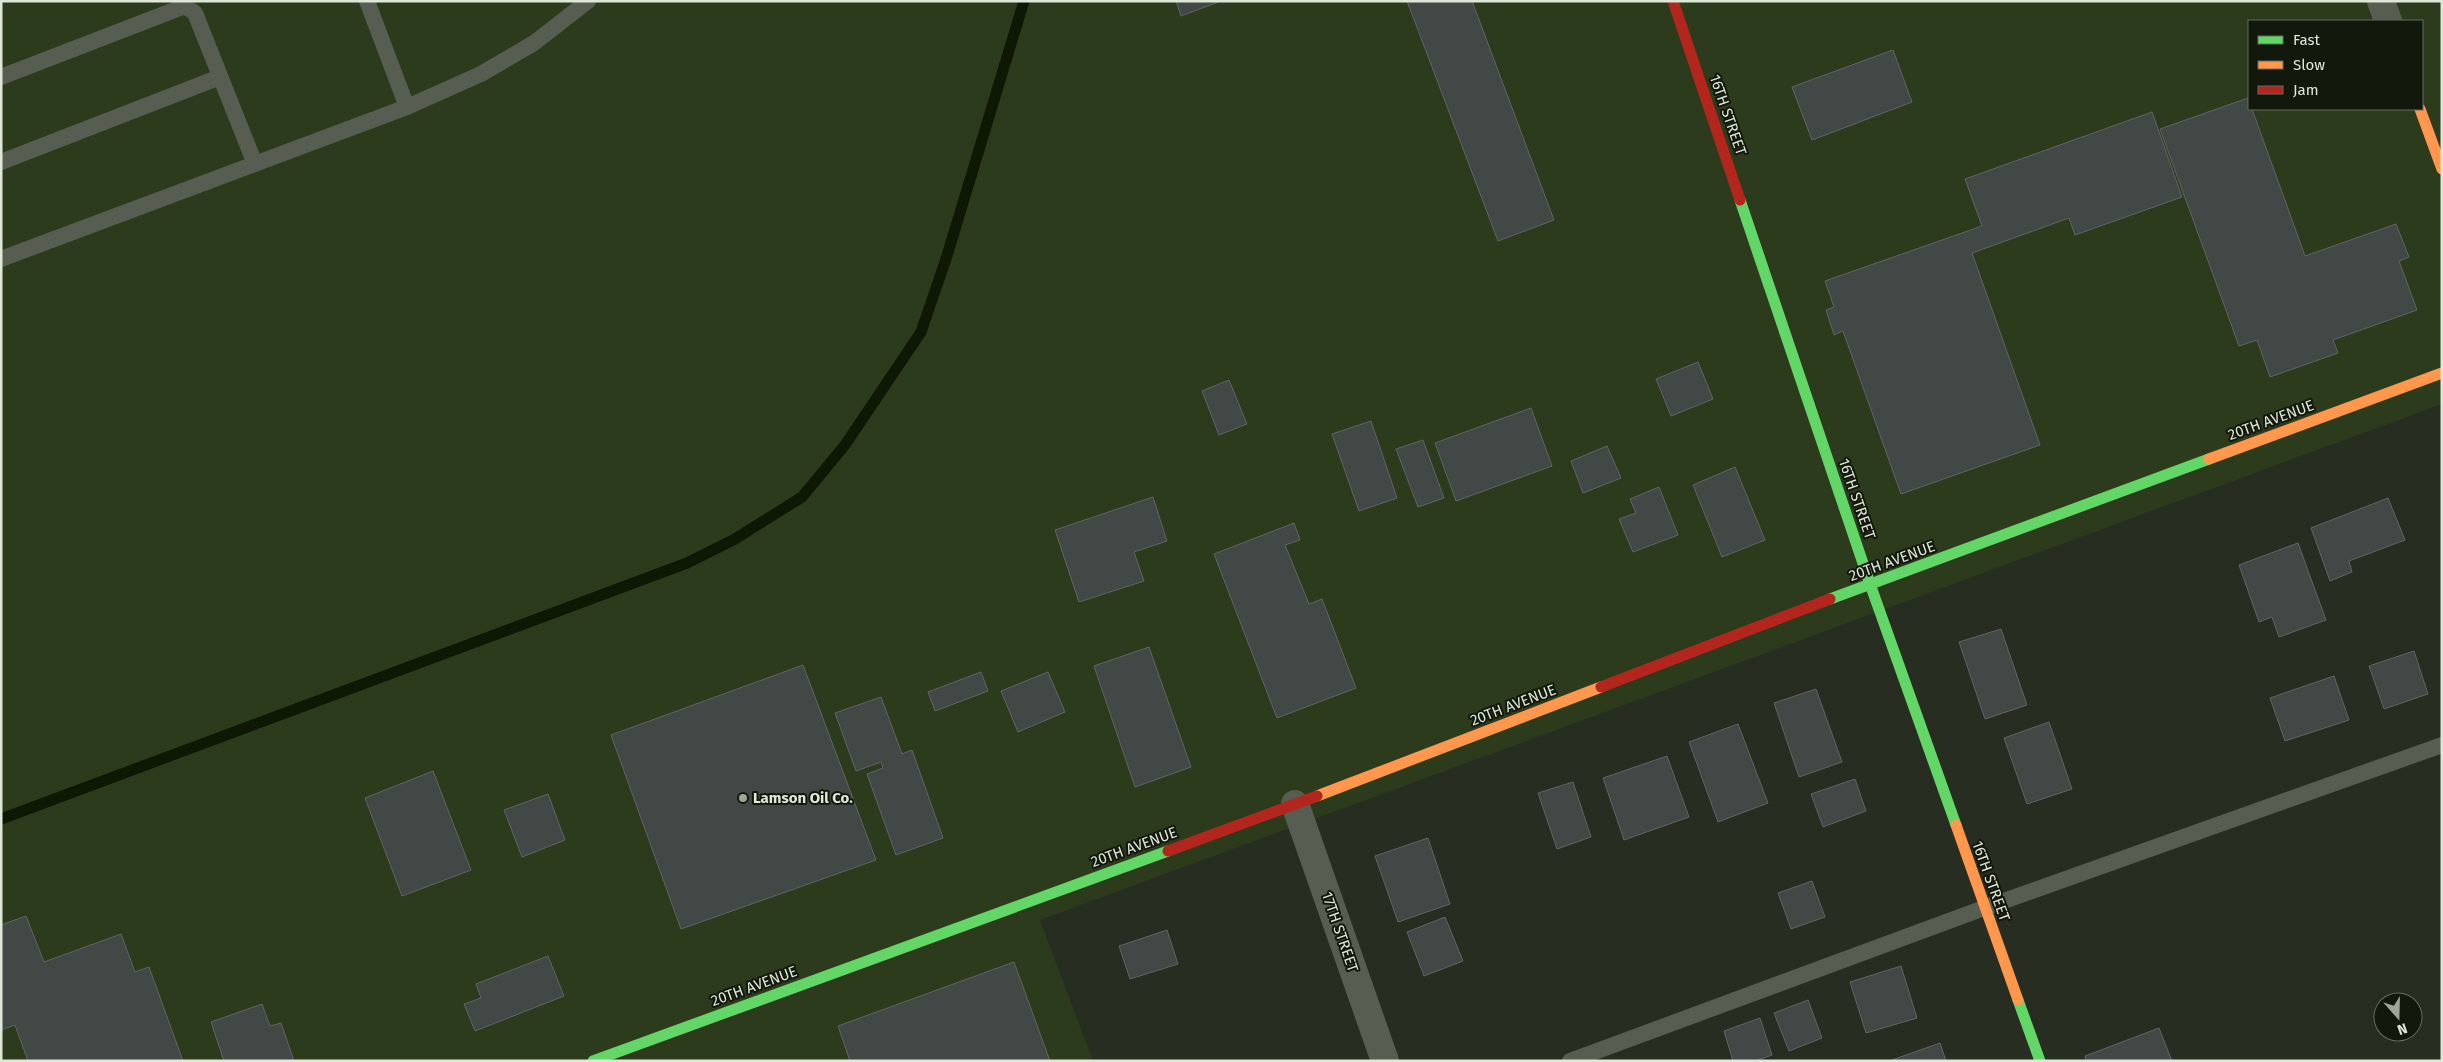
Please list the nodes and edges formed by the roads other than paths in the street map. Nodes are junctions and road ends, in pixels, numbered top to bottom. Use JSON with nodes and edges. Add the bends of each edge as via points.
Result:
{"nodes":[{"id":1,"x":367,"y":1,"type":"edge"},
{"id":2,"x":588,"y":1,"type":"edge"},
{"id":3,"x":1673,"y":1,"type":"edge"},
{"id":4,"x":2381,"y":1,"type":"edge"},
{"id":5,"x":2388,"y":20,"type":"edge"},
{"id":6,"x":1,"y":77,"type":"edge"},
{"id":7,"x":220,"y":77,"type":"junction"},
{"id":8,"x":407,"y":107,"type":"junction"},
{"id":9,"x":2420,"y":110,"type":"edge"},
{"id":10,"x":1,"y":162,"type":"edge"},
{"id":11,"x":255,"y":164,"type":"junction"},
{"id":12,"x":2442,"y":169,"type":"edge"},
{"id":13,"x":1,"y":259,"type":"edge"},
{"id":14,"x":2442,"y":373,"type":"edge"},
{"id":15,"x":1870,"y":584,"type":"junction"},
{"id":16,"x":2442,"y":745,"type":"edge"},
{"id":17,"x":1295,"y":804,"type":"junction"},
{"id":18,"x":1984,"y":908,"type":"junction"},
{"id":19,"x":594,"y":1061,"type":"edge"},
{"id":20,"x":1385,"y":1061,"type":"edge"},
{"id":21,"x":1570,"y":1061,"type":"edge"},
{"id":22,"x":2040,"y":1061,"type":"edge"}],
"edges":[{"from":1,"to":8,"type":"lane"},
{"from":2,"to":8,"type":"lane","via":[[534,43],[481,74]]},
{"from":3,"to":15,"type":"street","name":"16TH STREET"},
{"from":4,"to":5,"type":"street"},
{"from":6,"to":7,"type":"lane","via":[[185,6],[195,13]]},
{"from":7,"to":10,"type":"lane"},
{"from":7,"to":11,"type":"lane"},
{"from":8,"to":11,"type":"lane"},
{"from":9,"to":12,"type":"street"},
{"from":11,"to":13,"type":"lane"},
{"from":14,"to":15,"type":"street","name":"20TH AVENUE"},
{"from":15,"to":17,"type":"street","name":"20TH AVENUE"},
{"from":15,"to":18,"type":"street","name":"16TH STREET"},
{"from":16,"to":18,"type":"lane"},
{"from":17,"to":19,"type":"street","name":"20TH AVENUE"},
{"from":17,"to":20,"type":"street","name":"17TH STREET"},
{"from":18,"to":21,"type":"lane"},
{"from":18,"to":22,"type":"street","name":"16TH STREET"}]}
